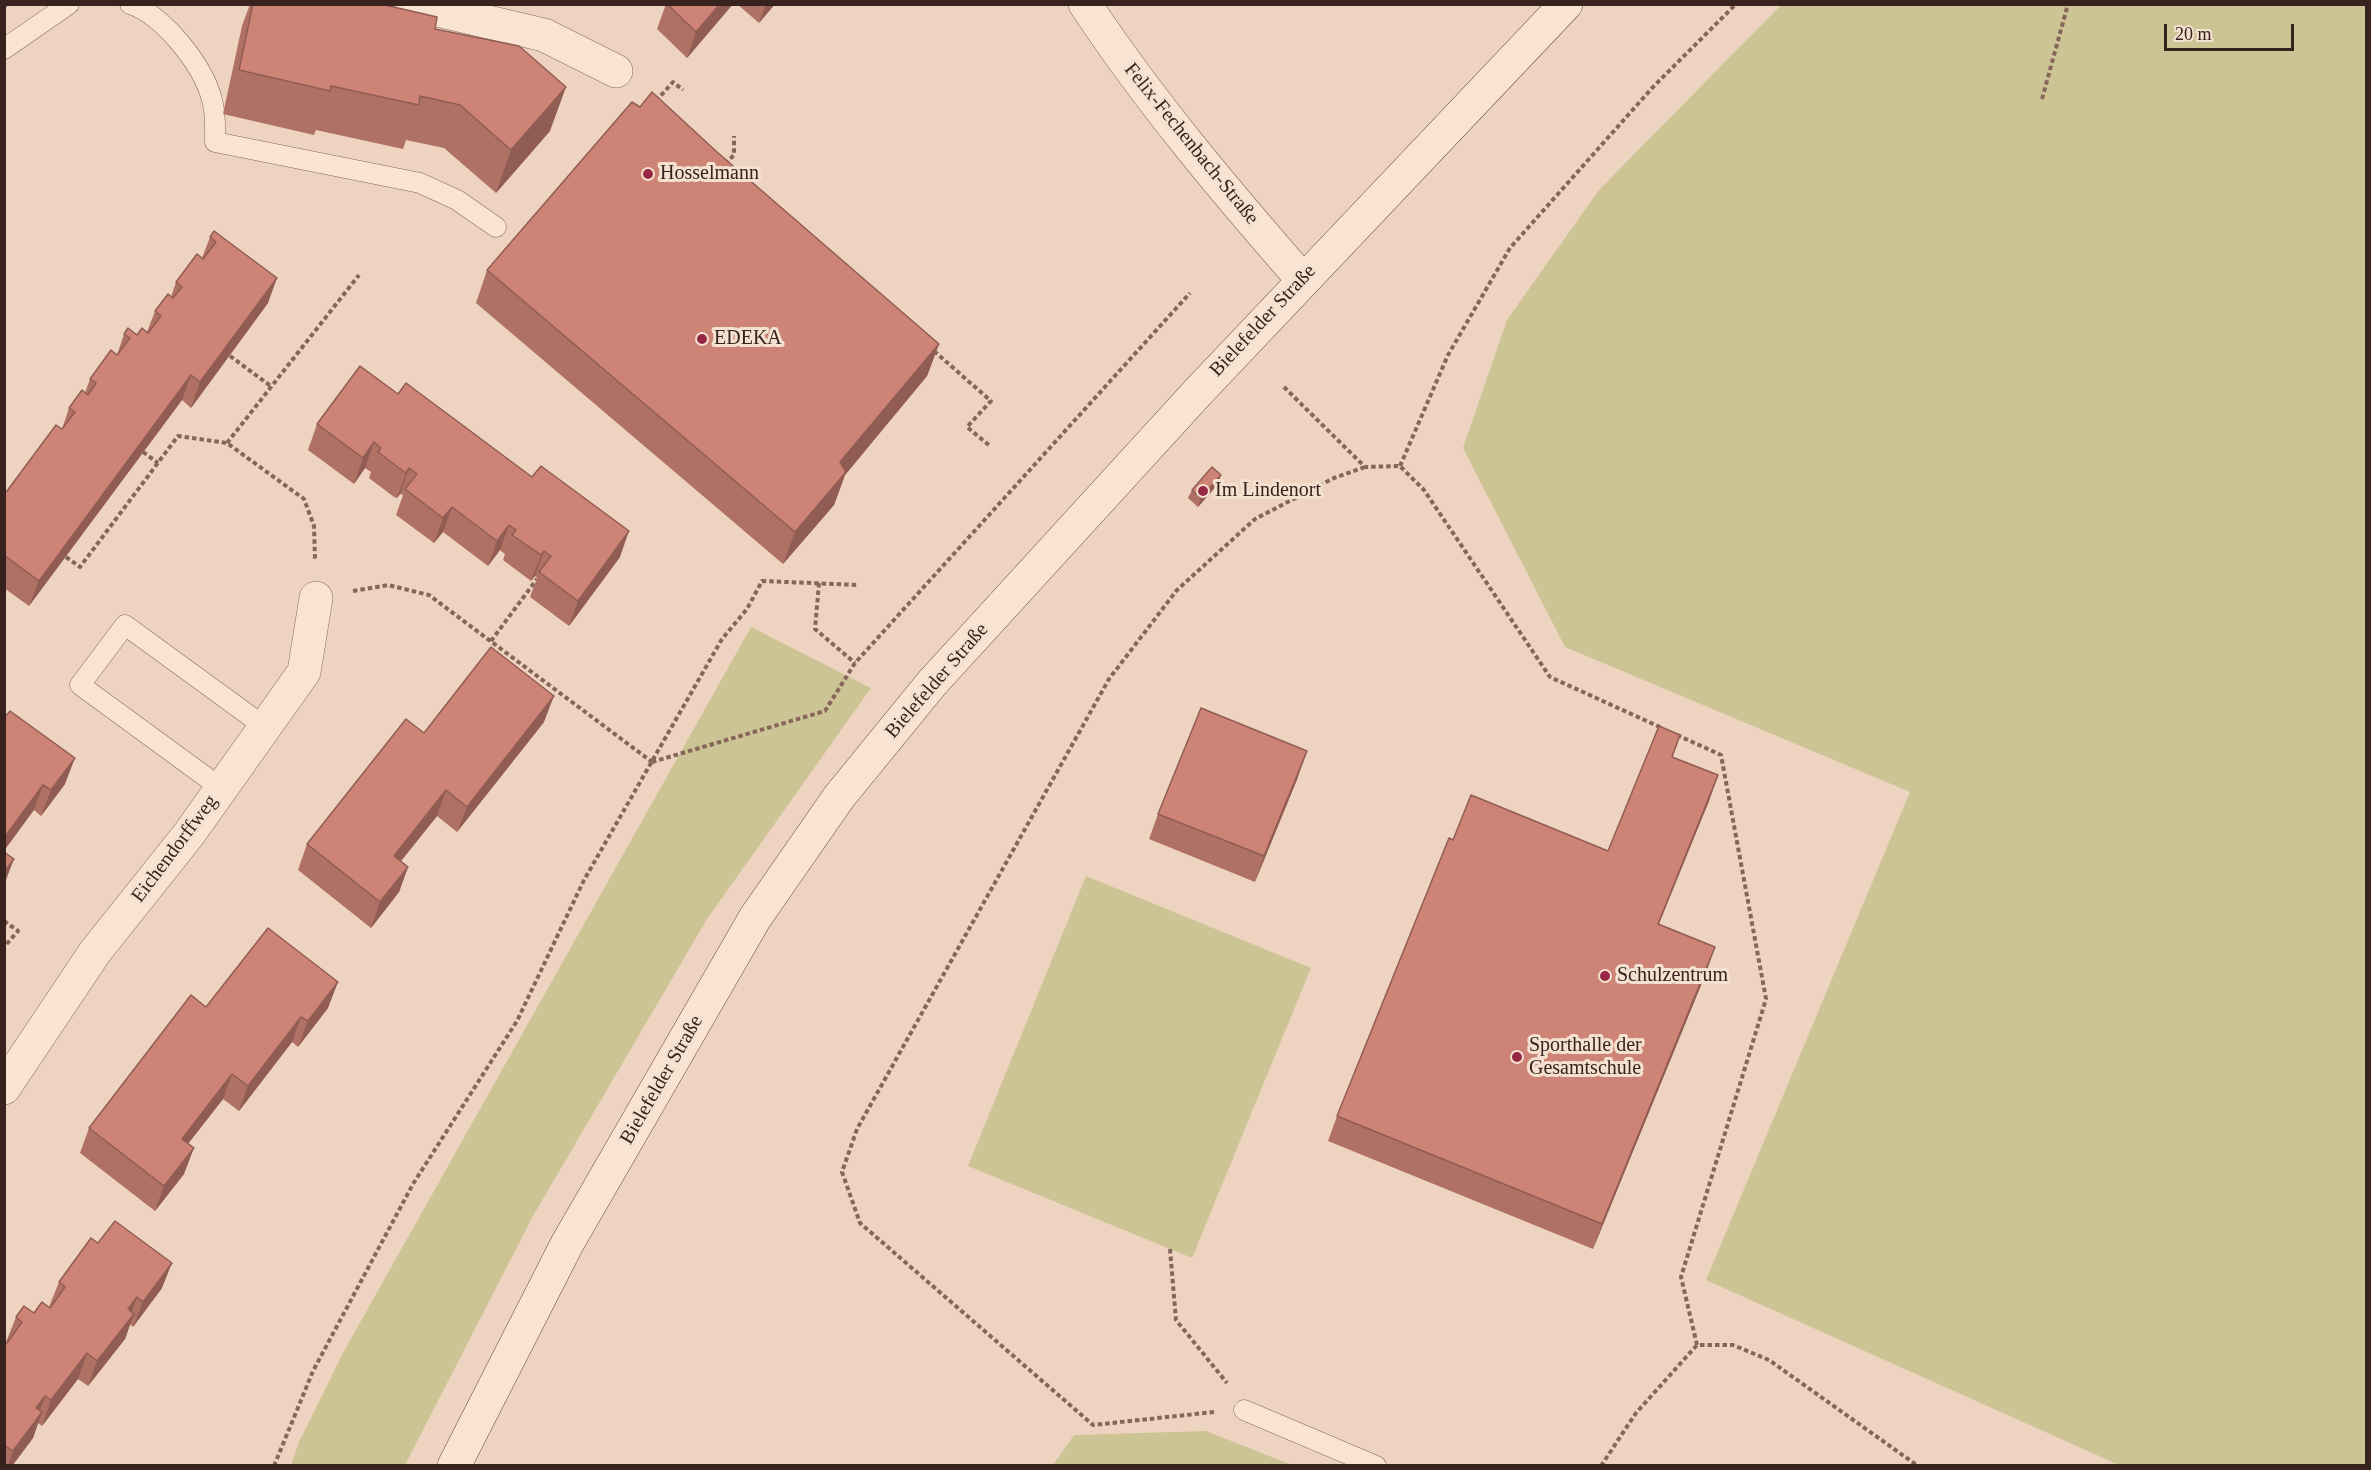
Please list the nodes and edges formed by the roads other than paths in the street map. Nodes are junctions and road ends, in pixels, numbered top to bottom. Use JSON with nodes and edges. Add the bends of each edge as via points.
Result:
{"nodes":[{"id":1,"x":69,"y":4,"type":"edge"},
{"id":2,"x":130,"y":4,"type":"edge"},
{"id":3,"x":411,"y":4,"type":"edge"},
{"id":4,"x":1085,"y":4,"type":"edge"},
{"id":5,"x":1566,"y":4,"type":"edge"},
{"id":6,"x":4,"y":49,"type":"edge"},
{"id":7,"x":616,"y":71,"type":"dead end"},
{"id":8,"x":496,"y":226,"type":"dead end"},
{"id":9,"x":1302,"y":279,"type":"junction"},
{"id":10,"x":316,"y":598,"type":"dead end"},
{"id":11,"x":265,"y":727,"type":"junction"},
{"id":12,"x":221,"y":788,"type":"junction"},
{"id":13,"x":4,"y":1088,"type":"edge"},
{"id":14,"x":1244,"y":1410,"type":"road end"},
{"id":15,"x":453,"y":1466,"type":"edge"},
{"id":16,"x":1376,"y":1466,"type":"edge"}],
"edges":[{"from":1,"to":6,"type":"lane"},
{"from":2,"to":8,"type":"lane","via":[[152,18],[196,60],[213,100],[215,142],[420,183],[457,200]]},
{"from":3,"to":7,"type":"main road","via":[[544,35]]},
{"from":4,"to":9,"type":"main road","name":"Felix-Fechenbach-Straße","via":[[1109,41],[1244,213]]},
{"from":5,"to":9,"type":"main road","name":"Bielefelder Straße"},
{"from":9,"to":15,"type":"main road","name":"Bielefelder Straße","via":[[932,683],[839,797],[755,918],[567,1244]]},
{"from":10,"to":11,"type":"main road","name":"Eichendorffweg","via":[[304,672]]},
{"from":11,"to":12,"type":"main road","name":"Eichendorffweg"},
{"from":11,"to":12,"type":"lane","via":[[125,625],[80,685]]},
{"from":12,"to":13,"type":"main road","name":"Eichendorffweg","via":[[95,952]]},
{"from":14,"to":16,"type":"lane"}]}
